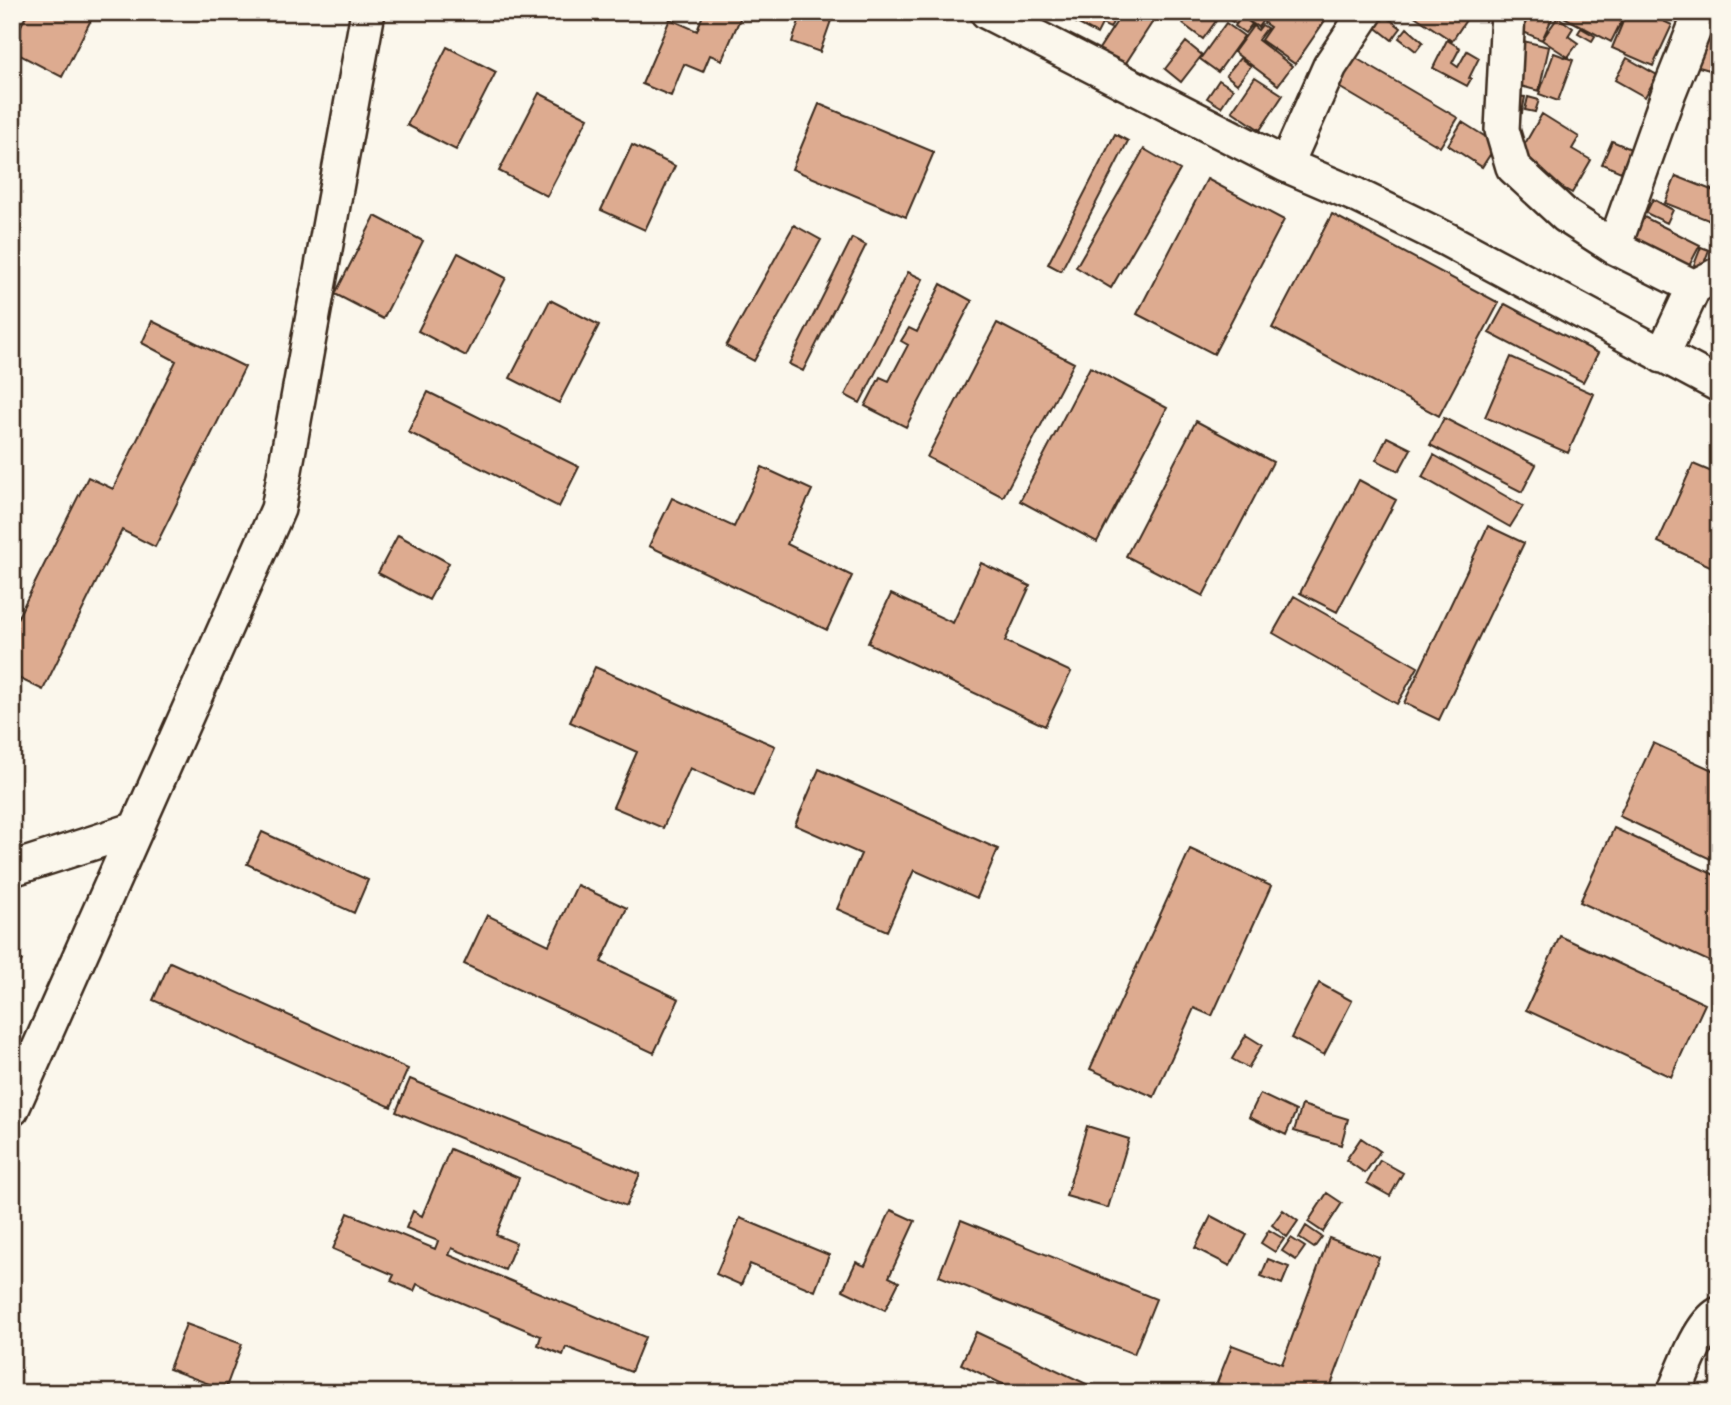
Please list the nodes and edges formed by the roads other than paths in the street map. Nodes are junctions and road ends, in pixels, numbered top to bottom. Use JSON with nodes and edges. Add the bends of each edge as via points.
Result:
{"nodes":[{"id":1,"x":368,"y":12,"type":"edge"},
{"id":2,"x":987,"y":12,"type":"edge"},
{"id":3,"x":1366,"y":12,"type":"edge"},
{"id":4,"x":1508,"y":12,"type":"edge"},
{"id":5,"x":1701,"y":12,"type":"edge"},
{"id":6,"x":1286,"y":165,"type":"junction"},
{"id":7,"x":1614,"y":247,"type":"junction"},
{"id":8,"x":1706,"y":280,"type":"edge"},
{"id":9,"x":1662,"y":356,"type":"junction"},
{"id":10,"x":1719,"y":385,"type":"edge"},
{"id":11,"x":136,"y":829,"type":"junction"},
{"id":12,"x":12,"y":869,"type":"edge"},
{"id":13,"x":12,"y":1109,"type":"edge"},
{"id":14,"x":1719,"y":1314,"type":"edge"},
{"id":15,"x":1674,"y":1393,"type":"edge"}],
"edges":[{"from":1,"to":11,"type":"street","via":[[278,509]]},
{"from":2,"to":6,"type":"street"},
{"from":3,"to":6,"type":"street","via":[[1330,66]]},
{"from":4,"to":7,"type":"street","via":[[1502,130],[1513,167],[1566,216]]},
{"from":5,"to":7,"type":"street"},
{"from":6,"to":9,"type":"street","via":[[1446,239]]},
{"from":7,"to":8,"type":"street"},
{"from":8,"to":9,"type":"street"},
{"from":9,"to":10,"type":"street"},
{"from":11,"to":12,"type":"street"},
{"from":11,"to":13,"type":"street"},
{"from":14,"to":15,"type":"street","via":[[1698,1342]]}]}
